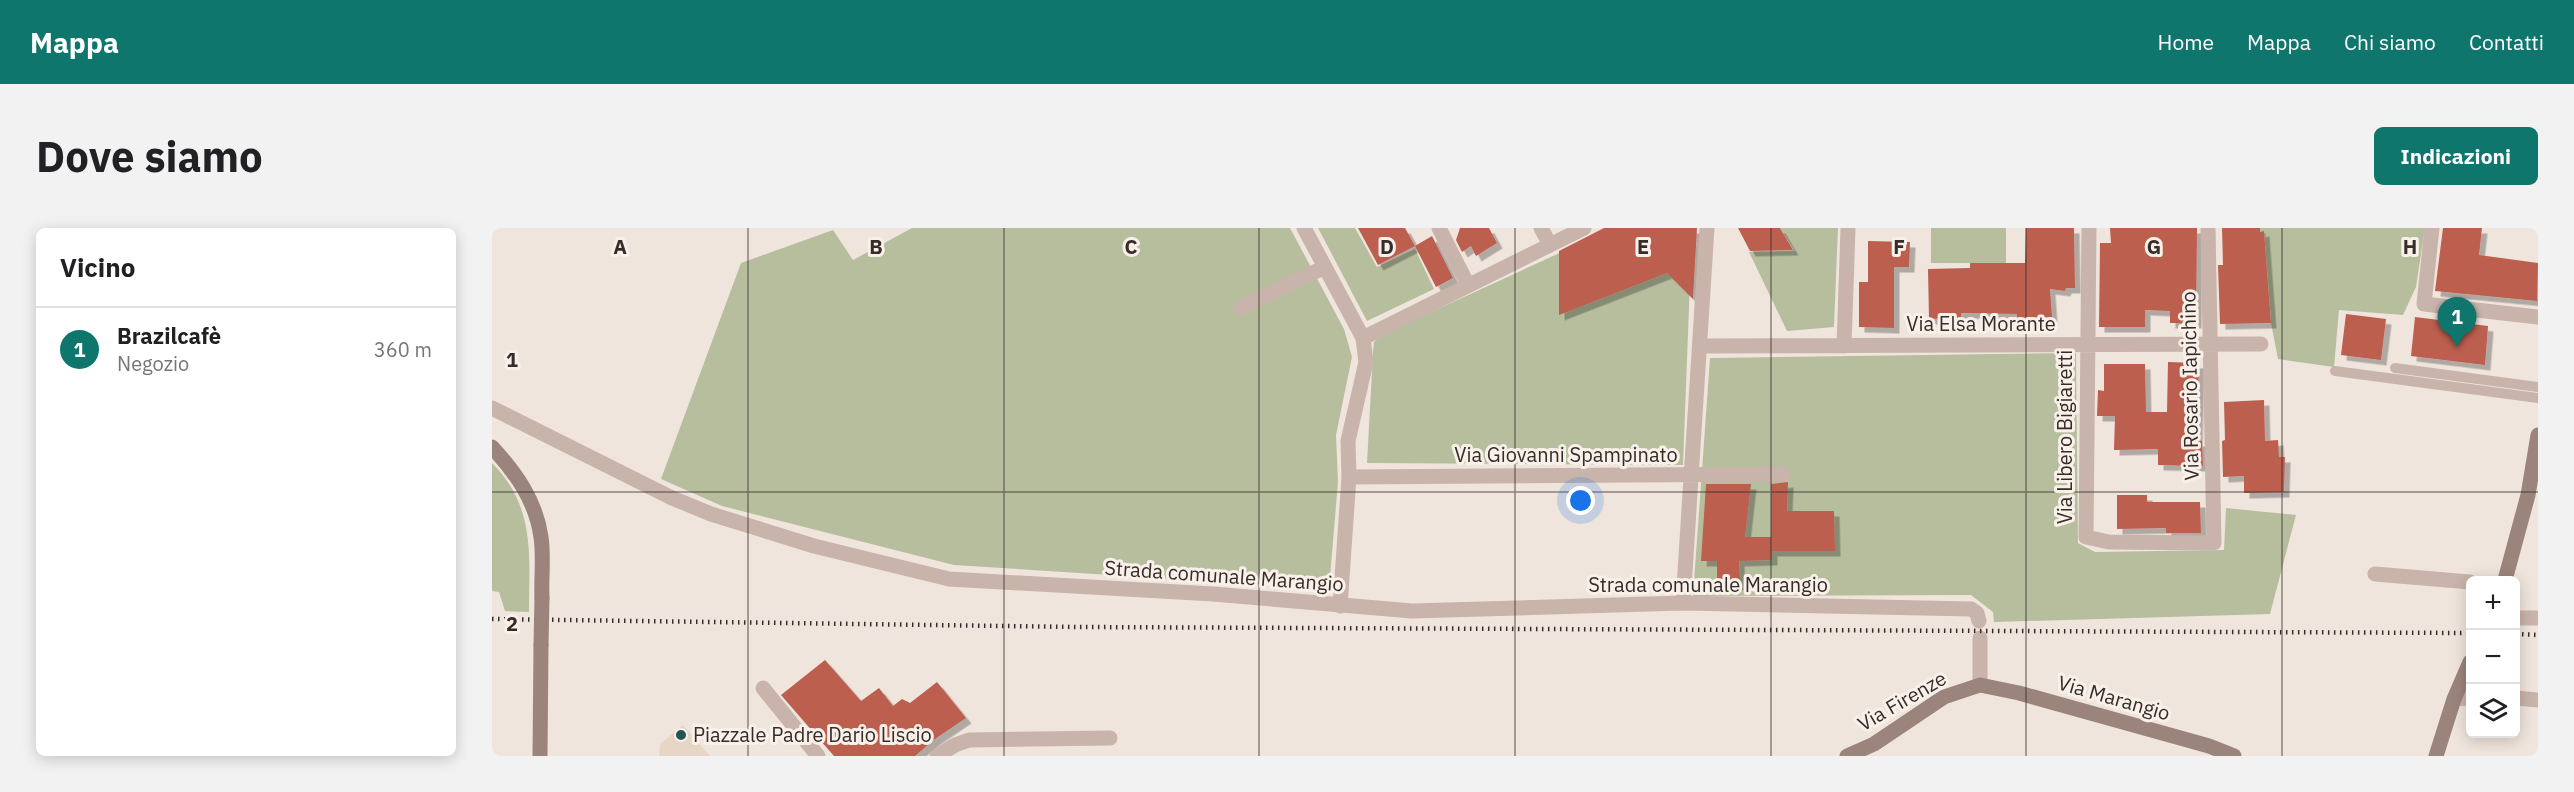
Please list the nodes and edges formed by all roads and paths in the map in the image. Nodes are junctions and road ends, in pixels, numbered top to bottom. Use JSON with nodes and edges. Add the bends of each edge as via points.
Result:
{"nodes":[{"id":1,"x":1304,"y":228,"type":"edge"},
{"id":2,"x":1439,"y":228,"type":"edge"},
{"id":3,"x":1542,"y":228,"type":"edge"},
{"id":4,"x":1584,"y":228,"type":"edge"},
{"id":5,"x":1707,"y":228,"type":"edge"},
{"id":6,"x":1848,"y":228,"type":"edge"},
{"id":7,"x":2089,"y":228,"type":"edge"},
{"id":8,"x":2208,"y":228,"type":"edge"},
{"id":9,"x":2432,"y":228,"type":"edge"},
{"id":10,"x":1550,"y":245,"type":"junction"},
{"id":11,"x":1325,"y":267,"type":"junction"},
{"id":12,"x":1468,"y":285,"type":"junction"},
{"id":13,"x":1240,"y":308,"type":"dead end"},
{"id":14,"x":2538,"y":317,"type":"edge"},
{"id":15,"x":1363,"y":338,"type":"junction"},
{"id":16,"x":2210,"y":344,"type":"junction"},
{"id":17,"x":2261,"y":344,"type":"dead end"},
{"id":18,"x":2086,"y":345,"type":"junction"},
{"id":19,"x":1701,"y":346,"type":"junction"},
{"id":20,"x":1844,"y":346,"type":"junction"},
{"id":21,"x":2395,"y":368,"type":"dead end"},
{"id":22,"x":2335,"y":371,"type":"dead end"},
{"id":23,"x":2538,"y":387,"type":"edge"},
{"id":24,"x":2538,"y":398,"type":"edge"},
{"id":25,"x":492,"y":408,"type":"edge"},
{"id":26,"x":2538,"y":435,"type":"edge"},
{"id":27,"x":492,"y":447,"type":"edge"},
{"id":28,"x":1783,"y":474,"type":"dead end"},
{"id":29,"x":1692,"y":475,"type":"junction"},
{"id":30,"x":1349,"y":477,"type":"junction"},
{"id":31,"x":2086,"y":537,"type":"joint"},
{"id":32,"x":2375,"y":574,"type":"dead end"},
{"id":33,"x":2506,"y":576,"type":"edge"},
{"id":34,"x":2466,"y":582,"type":"edge"},
{"id":35,"x":1683,"y":603,"type":"junction"},
{"id":36,"x":1340,"y":606,"type":"junction"},
{"id":37,"x":2520,"y":618,"type":"edge"},
{"id":38,"x":2538,"y":618,"type":"edge"},
{"id":39,"x":1979,"y":621,"type":"dead end"},
{"id":40,"x":1980,"y":638,"type":"dead end"},
{"id":41,"x":2466,"y":671,"type":"edge"},
{"id":42,"x":1980,"y":686,"type":"junction"},
{"id":43,"x":763,"y":688,"type":"dead end"},
{"id":44,"x":2520,"y":698,"type":"edge"},
{"id":45,"x":2454,"y":699,"type":"junction"},
{"id":46,"x":2466,"y":699,"type":"edge"},
{"id":47,"x":2538,"y":700,"type":"edge"},
{"id":48,"x":1110,"y":738,"type":"dead end"},
{"id":49,"x":540,"y":756,"type":"edge"},
{"id":50,"x":818,"y":756,"type":"edge"},
{"id":51,"x":937,"y":756,"type":"edge"},
{"id":52,"x":1847,"y":756,"type":"edge"},
{"id":53,"x":2234,"y":756,"type":"edge"},
{"id":54,"x":2436,"y":756,"type":"edge"}],
"edges":[{"from":1,"to":11,"type":"street"},
{"from":2,"to":12,"type":"street"},
{"from":3,"to":10,"type":"street"},
{"from":4,"to":10,"type":"street"},
{"from":5,"to":19,"type":"street"},
{"from":6,"to":20,"type":"street"},
{"from":7,"to":18,"type":"street","name":"Via Libero Bigiaretti"},
{"from":8,"to":16,"type":"street","name":"Via Rosario Iapichino"},
{"from":9,"to":14,"type":"street","via":[[2424,304]]},
{"from":10,"to":12,"type":"street"},
{"from":11,"to":13,"type":"street"},
{"from":11,"to":15,"type":"street"},
{"from":12,"to":15,"type":"street"},
{"from":15,"to":30,"type":"street","via":[[1366,362],[1348,441]]},
{"from":16,"to":17,"type":"street","name":"Via Elsa Morante"},
{"from":16,"to":18,"type":"street","name":"Via Elsa Morante"},
{"from":16,"to":31,"type":"street","name":"Via Rosario Iapichino","via":[[2214,543],[2109,542]]},
{"from":18,"to":20,"type":"street","name":"Via Elsa Morante"},
{"from":18,"to":31,"type":"street","name":"Via Libero Bigiaretti"},
{"from":19,"to":20,"type":"street","name":"Via Elsa Morante"},
{"from":19,"to":29,"type":"street"},
{"from":21,"to":23,"type":"lane"},
{"from":22,"to":24,"type":"lane"},
{"from":25,"to":36,"type":"street","name":"Strada comunale Marangio","via":[[711,514],[814,546],[949,579],[1213,594]]},
{"from":26,"to":33,"type":"street","via":[[2528,495]]},
{"from":27,"to":49,"type":"street","bridge":true,"via":[[522,482],[541,537]]},
{"from":28,"to":29,"type":"street","name":"Via Giovanni Spampinato"},
{"from":29,"to":30,"type":"street","name":"Via Giovanni Spampinato"},
{"from":29,"to":35,"type":"street"},
{"from":30,"to":36,"type":"street"},
{"from":32,"to":34,"type":"street"},
{"from":35,"to":36,"type":"street","name":"Strada comunale Marangio","via":[[1413,610]]},
{"from":35,"to":39,"type":"street","name":"Strada comunale Marangio","via":[[1971,609]]},
{"from":37,"to":38,"type":"street"},
{"from":40,"to":42,"type":"street"},
{"from":41,"to":45,"type":"street"},
{"from":42,"to":52,"type":"street","name":"Via Firenze","via":[[1944,697],[1874,744]]},
{"from":42,"to":53,"type":"street","name":"Via Marangio","via":[[2052,702]]},
{"from":43,"to":50,"type":"street"},
{"from":44,"to":47,"type":"street"},
{"from":45,"to":46,"type":"street"},
{"from":45,"to":54,"type":"street"},
{"from":48,"to":51,"type":"street","via":[[969,740]]}]}
